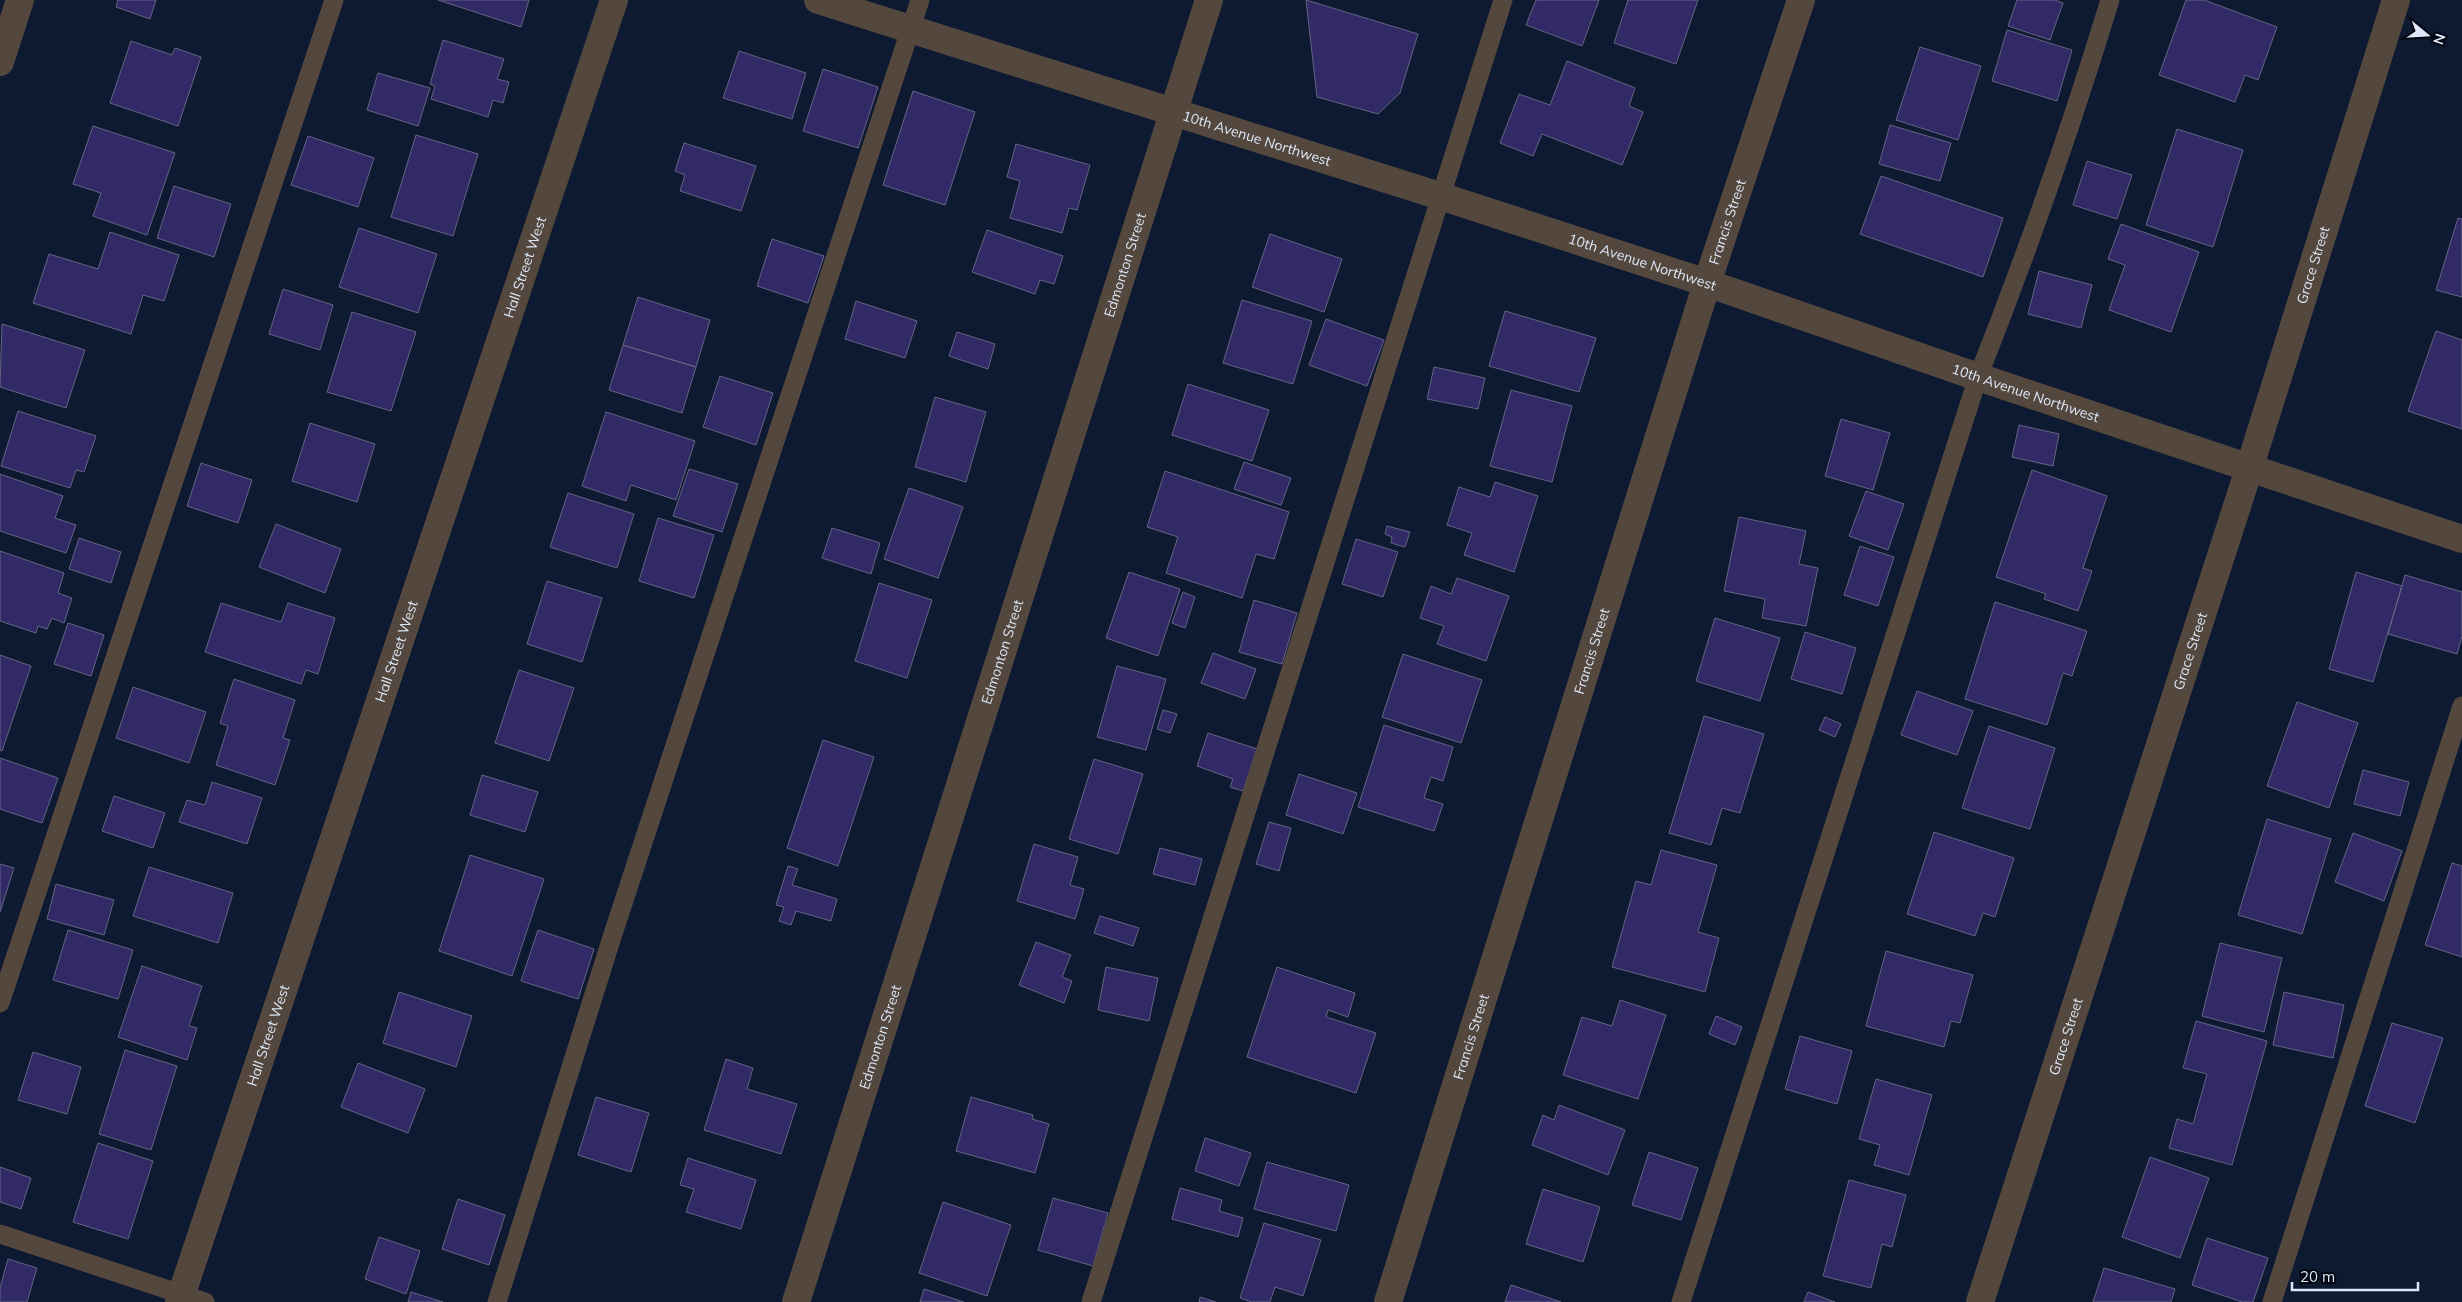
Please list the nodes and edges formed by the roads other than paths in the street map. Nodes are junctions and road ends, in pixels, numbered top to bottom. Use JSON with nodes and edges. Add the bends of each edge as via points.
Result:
{"nodes":[{"id":1,"x":20,"y":0,"type":"edge"},
{"id":2,"x":334,"y":0,"type":"edge"},
{"id":3,"x":614,"y":0,"type":"edge"},
{"id":4,"x":818,"y":0,"type":"edge"},
{"id":5,"x":920,"y":0,"type":"edge"},
{"id":6,"x":1209,"y":0,"type":"edge"},
{"id":7,"x":1503,"y":0,"type":"edge"},
{"id":8,"x":1801,"y":0,"type":"edge"},
{"id":9,"x":2110,"y":0,"type":"edge"},
{"id":10,"x":2396,"y":0,"type":"edge"},
{"id":11,"x":910,"y":30,"type":"junction"},
{"id":12,"x":0,"y":62,"type":"edge"},
{"id":13,"x":1174,"y":110,"type":"junction"},
{"id":14,"x":1440,"y":196,"type":"junction"},
{"id":15,"x":1707,"y":283,"type":"junction"},
{"id":16,"x":1978,"y":377,"type":"junction"},
{"id":17,"x":2250,"y":466,"type":"junction"},
{"id":18,"x":2462,"y":539,"type":"edge"},
{"id":19,"x":2462,"y":706,"type":"edge"},
{"id":20,"x":0,"y":1003,"type":"edge"},
{"id":21,"x":0,"y":1234,"type":"edge"},
{"id":22,"x":188,"y":1299,"type":"edge"},
{"id":23,"x":497,"y":1302,"type":"edge"},
{"id":24,"x":796,"y":1302,"type":"edge"},
{"id":25,"x":1091,"y":1302,"type":"edge"},
{"id":26,"x":1388,"y":1302,"type":"edge"},
{"id":27,"x":1681,"y":1302,"type":"edge"},
{"id":28,"x":1980,"y":1302,"type":"edge"},
{"id":29,"x":2272,"y":1302,"type":"edge"}],
"edges":[{"from":1,"to":12,"type":"street"},
{"from":2,"to":20,"type":"lane"},
{"from":3,"to":22,"type":"street","name":"Hall Street West"},
{"from":4,"to":11,"type":"street","name":"10th Avenue Northwest"},
{"from":5,"to":11,"type":"lane"},
{"from":6,"to":13,"type":"street","name":"Edmonton Street"},
{"from":7,"to":14,"type":"lane"},
{"from":8,"to":15,"type":"street","name":"Francis Street"},
{"from":9,"to":16,"type":"lane","via":[[2032,239]]},
{"from":10,"to":17,"type":"street","name":"Grace Street"},
{"from":11,"to":13,"type":"street","name":"10th Avenue Northwest"},
{"from":11,"to":23,"type":"lane","via":[[593,996]]},
{"from":13,"to":14,"type":"street","name":"10th Avenue Northwest"},
{"from":13,"to":24,"type":"street","name":"Edmonton Street"},
{"from":14,"to":15,"type":"street","name":"10th Avenue Northwest"},
{"from":14,"to":25,"type":"lane"},
{"from":15,"to":16,"type":"street","name":"10th Avenue Northwest"},
{"from":15,"to":26,"type":"street","name":"Francis Street"},
{"from":16,"to":17,"type":"street","name":"10th Avenue Northwest"},
{"from":16,"to":27,"type":"lane"},
{"from":17,"to":18,"type":"street","name":"10th Avenue Northwest"},
{"from":17,"to":28,"type":"street","name":"Grace Street"},
{"from":19,"to":29,"type":"lane"},
{"from":21,"to":22,"type":"lane"}]}
